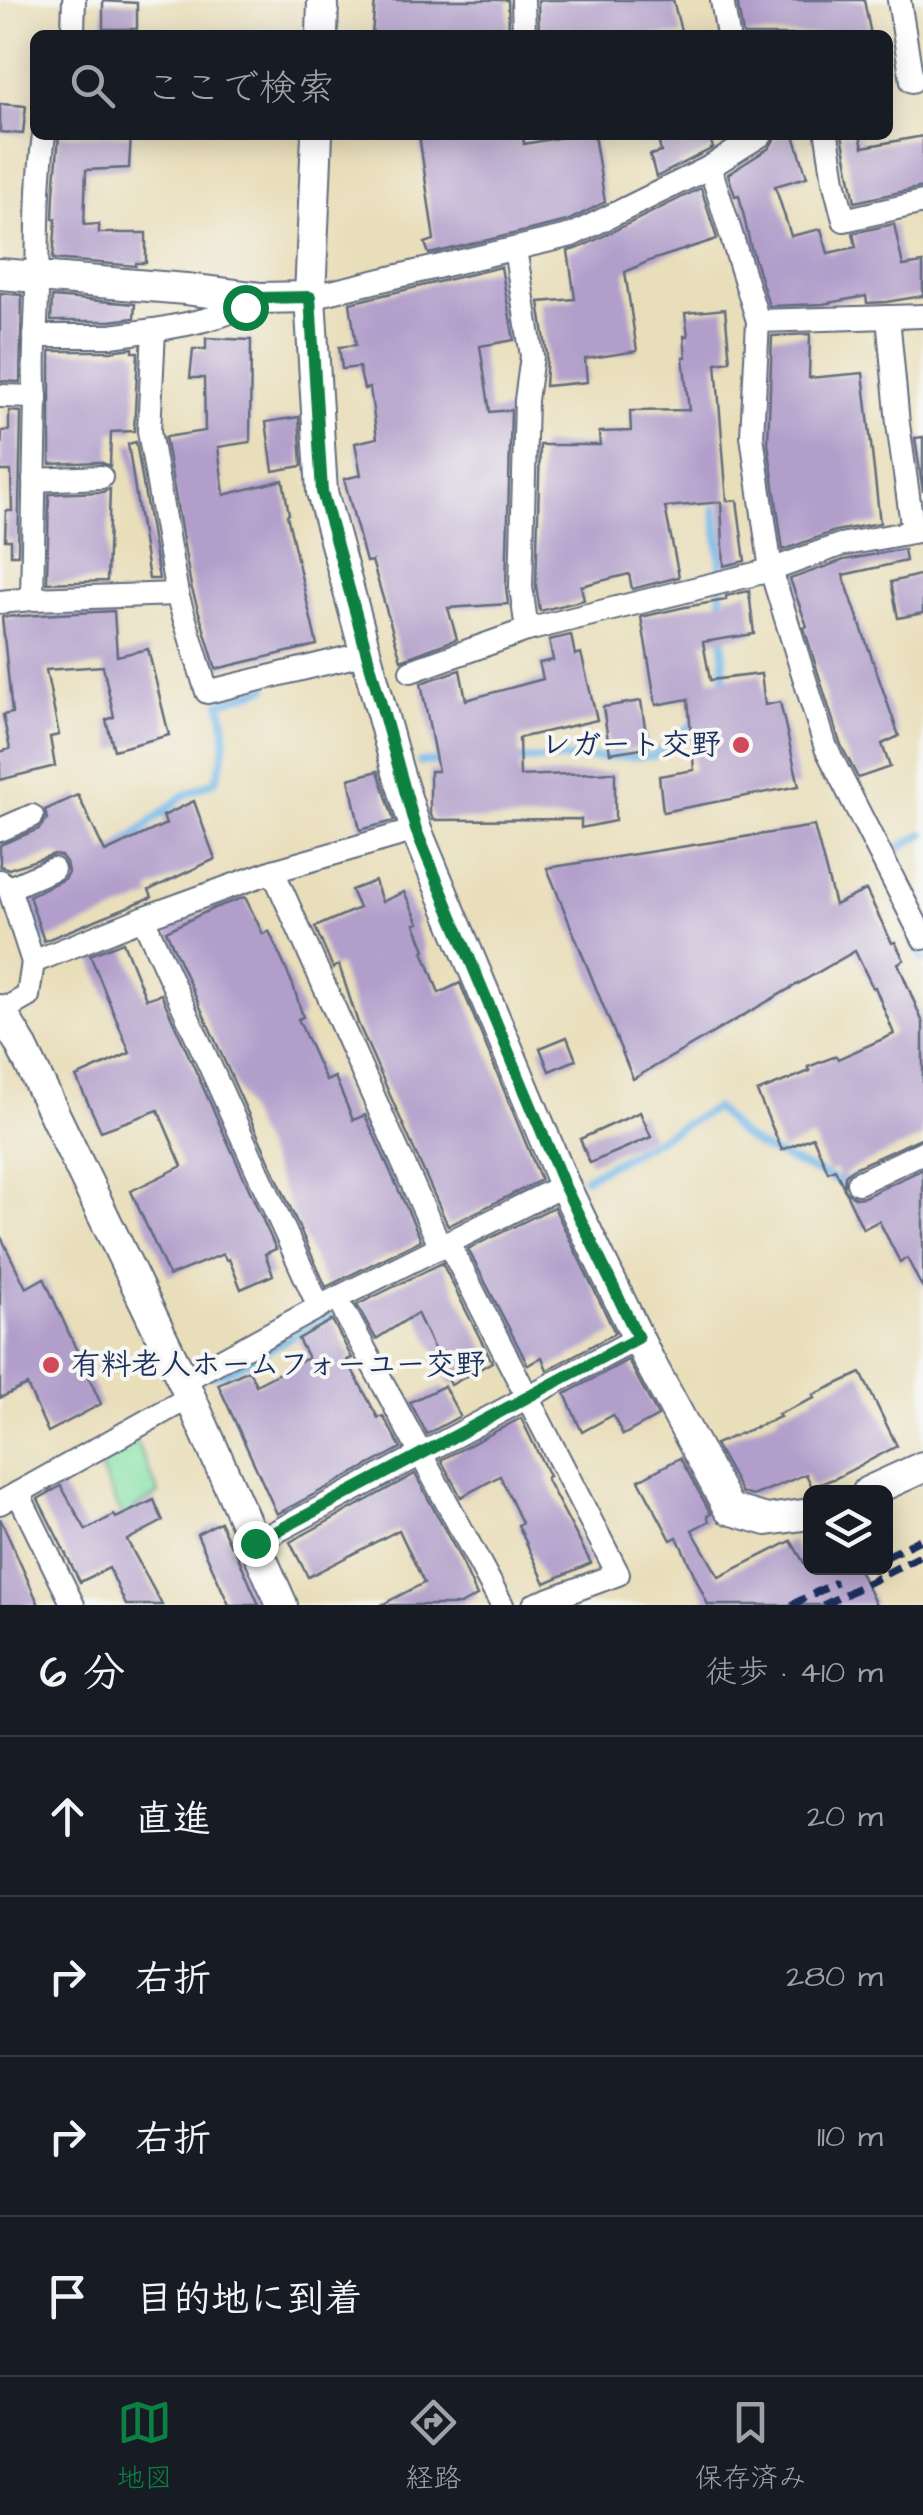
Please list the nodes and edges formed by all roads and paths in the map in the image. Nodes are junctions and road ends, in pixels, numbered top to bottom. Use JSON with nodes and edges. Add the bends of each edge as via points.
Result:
{"nodes":[{"id":1,"x":74,"y":0,"type":"edge"},
{"id":2,"x":323,"y":0,"type":"edge"},
{"id":3,"x":523,"y":0,"type":"edge"},
{"id":4,"x":722,"y":0,"type":"edge"},
{"id":5,"x":899,"y":0,"type":"edge"},
{"id":6,"x":71,"y":30,"type":"edge"},
{"id":7,"x":322,"y":30,"type":"edge"},
{"id":8,"x":524,"y":30,"type":"edge"},
{"id":9,"x":727,"y":30,"type":"edge"},
{"id":10,"x":918,"y":82,"type":"edge"},
{"id":11,"x":893,"y":87,"type":"edge"},
{"id":12,"x":44,"y":140,"type":"edge"},
{"id":13,"x":318,"y":140,"type":"edge"},
{"id":14,"x":747,"y":140,"type":"edge"},
{"id":15,"x":829,"y":140,"type":"edge"},
{"id":16,"x":710,"y":167,"type":"junction"},
{"id":17,"x":923,"y":202,"type":"edge"},
{"id":18,"x":515,"y":249,"type":"junction"},
{"id":19,"x":0,"y":274,"type":"edge"},
{"id":20,"x":37,"y":276,"type":"junction"},
{"id":21,"x":310,"y":297,"type":"junction"},
{"id":22,"x":260,"y":298,"type":"junction"},
{"id":23,"x":923,"y":316,"type":"edge"},
{"id":24,"x":888,"y":318,"type":"junction"},
{"id":25,"x":758,"y":322,"type":"junction"},
{"id":26,"x":154,"y":330,"type":"junction"},
{"id":27,"x":35,"y":336,"type":"junction"},
{"id":28,"x":0,"y":396,"type":"edge"},
{"id":29,"x":36,"y":397,"type":"junction"},
{"id":30,"x":101,"y":477,"type":"dead end"},
{"id":31,"x":34,"y":480,"type":"junction"},
{"id":32,"x":918,"y":530,"type":"edge"},
{"id":33,"x":771,"y":570,"type":"junction"},
{"id":34,"x":177,"y":594,"type":"junction"},
{"id":35,"x":32,"y":599,"type":"junction"},
{"id":36,"x":0,"y":602,"type":"edge"},
{"id":37,"x":527,"y":630,"type":"junction"},
{"id":38,"x":367,"y":653,"type":"junction"},
{"id":39,"x":411,"y":670,"type":"dead end"},
{"id":40,"x":32,"y":816,"type":"dead end"},
{"id":41,"x":0,"y":830,"type":"edge"},
{"id":42,"x":416,"y":830,"type":"junction"},
{"id":43,"x":54,"y":869,"type":"dead end"},
{"id":44,"x":272,"y":871,"type":"junction"},
{"id":45,"x":4,"y":884,"type":"edge"},
{"id":46,"x":143,"y":918,"type":"junction"},
{"id":47,"x":923,"y":938,"type":"edge"},
{"id":48,"x":33,"y":962,"type":"junction"},
{"id":49,"x":0,"y":1011,"type":"edge"},
{"id":50,"x":923,"y":1152,"type":"edge"},
{"id":51,"x":858,"y":1184,"type":"dead end"},
{"id":52,"x":564,"y":1185,"type":"junction"},
{"id":53,"x":448,"y":1252,"type":"junction"},
{"id":54,"x":320,"y":1307,"type":"junction"},
{"id":55,"x":345,"y":1313,"type":"dead end"},
{"id":56,"x":638,"y":1338,"type":"junction"},
{"id":57,"x":186,"y":1389,"type":"junction"},
{"id":58,"x":527,"y":1398,"type":"junction"},
{"id":59,"x":420,"y":1455,"type":"junction"},
{"id":60,"x":923,"y":1468,"type":"edge"},
{"id":61,"x":884,"y":1485,"type":"edge"},
{"id":62,"x":9,"y":1498,"type":"edge"},
{"id":63,"x":803,"y":1515,"type":"edge"},
{"id":64,"x":255,"y":1543,"type":"junction"},
{"id":65,"x":73,"y":1605,"type":"edge"},
{"id":66,"x":282,"y":1605,"type":"edge"},
{"id":67,"x":502,"y":1605,"type":"edge"},
{"id":68,"x":534,"y":1605,"type":"edge"}],
"edges":[{"from":1,"to":6,"type":"street"},
{"from":2,"to":7,"type":"street"},
{"from":3,"to":8,"type":"street"},
{"from":4,"to":9,"type":"street"},
{"from":5,"to":10,"type":"street"},
{"from":10,"to":11,"type":"street"},
{"from":12,"to":20,"type":"street"},
{"from":13,"to":21,"type":"street"},
{"from":14,"to":16,"type":"street"},
{"from":15,"to":17,"type":"street","via":[[844,220]]},
{"from":16,"to":18,"type":"street","via":[[572,234]]},
{"from":16,"to":25,"type":"street"},
{"from":18,"to":21,"type":"street"},
{"from":18,"to":37,"type":"street","via":[[532,356],[520,587]]},
{"from":19,"to":20,"type":"street"},
{"from":20,"to":22,"type":"street"},
{"from":20,"to":27,"type":"street"},
{"from":21,"to":22,"type":"street"},
{"from":21,"to":38,"type":"street","via":[[322,492]]},
{"from":22,"to":26,"type":"street"},
{"from":23,"to":24,"type":"street"},
{"from":24,"to":25,"type":"street"},
{"from":24,"to":32,"type":"street"},
{"from":25,"to":33,"type":"street","via":[[752,436]]},
{"from":26,"to":27,"type":"street"},
{"from":26,"to":34,"type":"street","via":[[149,431]]},
{"from":27,"to":29,"type":"street"},
{"from":28,"to":29,"type":"street"},
{"from":29,"to":31,"type":"street"},
{"from":30,"to":31,"type":"street"},
{"from":31,"to":35,"type":"street"},
{"from":32,"to":33,"type":"street","via":[[840,546]]},
{"from":33,"to":37,"type":"street"},
{"from":33,"to":47,"type":"street","via":[[826,748]]},
{"from":34,"to":35,"type":"street"},
{"from":34,"to":38,"type":"street","via":[[207,692]]},
{"from":35,"to":36,"type":"street"},
{"from":37,"to":39,"type":"street"},
{"from":38,"to":42,"type":"street"},
{"from":40,"to":41,"type":"street"},
{"from":42,"to":44,"type":"street"},
{"from":42,"to":52,"type":"street"},
{"from":43,"to":45,"type":"street"},
{"from":44,"to":46,"type":"street"},
{"from":44,"to":53,"type":"street"},
{"from":45,"to":48,"type":"street"},
{"from":46,"to":48,"type":"street"},
{"from":46,"to":54,"type":"street"},
{"from":48,"to":49,"type":"street","via":[[28,996]]},
{"from":49,"to":57,"type":"street"},
{"from":50,"to":51,"type":"street"},
{"from":52,"to":53,"type":"street"},
{"from":52,"to":56,"type":"street"},
{"from":53,"to":54,"type":"street"},
{"from":53,"to":58,"type":"street"},
{"from":54,"to":57,"type":"street"},
{"from":55,"to":59,"type":"street"},
{"from":56,"to":58,"type":"street"},
{"from":56,"to":63,"type":"street","via":[[729,1509],[766,1520]]},
{"from":57,"to":62,"type":"street"},
{"from":57,"to":64,"type":"street"},
{"from":58,"to":59,"type":"street"},
{"from":58,"to":68,"type":"street","via":[[618,1574]]},
{"from":59,"to":64,"type":"street"},
{"from":59,"to":67,"type":"street"},
{"from":60,"to":61,"type":"street"},
{"from":62,"to":65,"type":"street"},
{"from":64,"to":66,"type":"street"}]}
